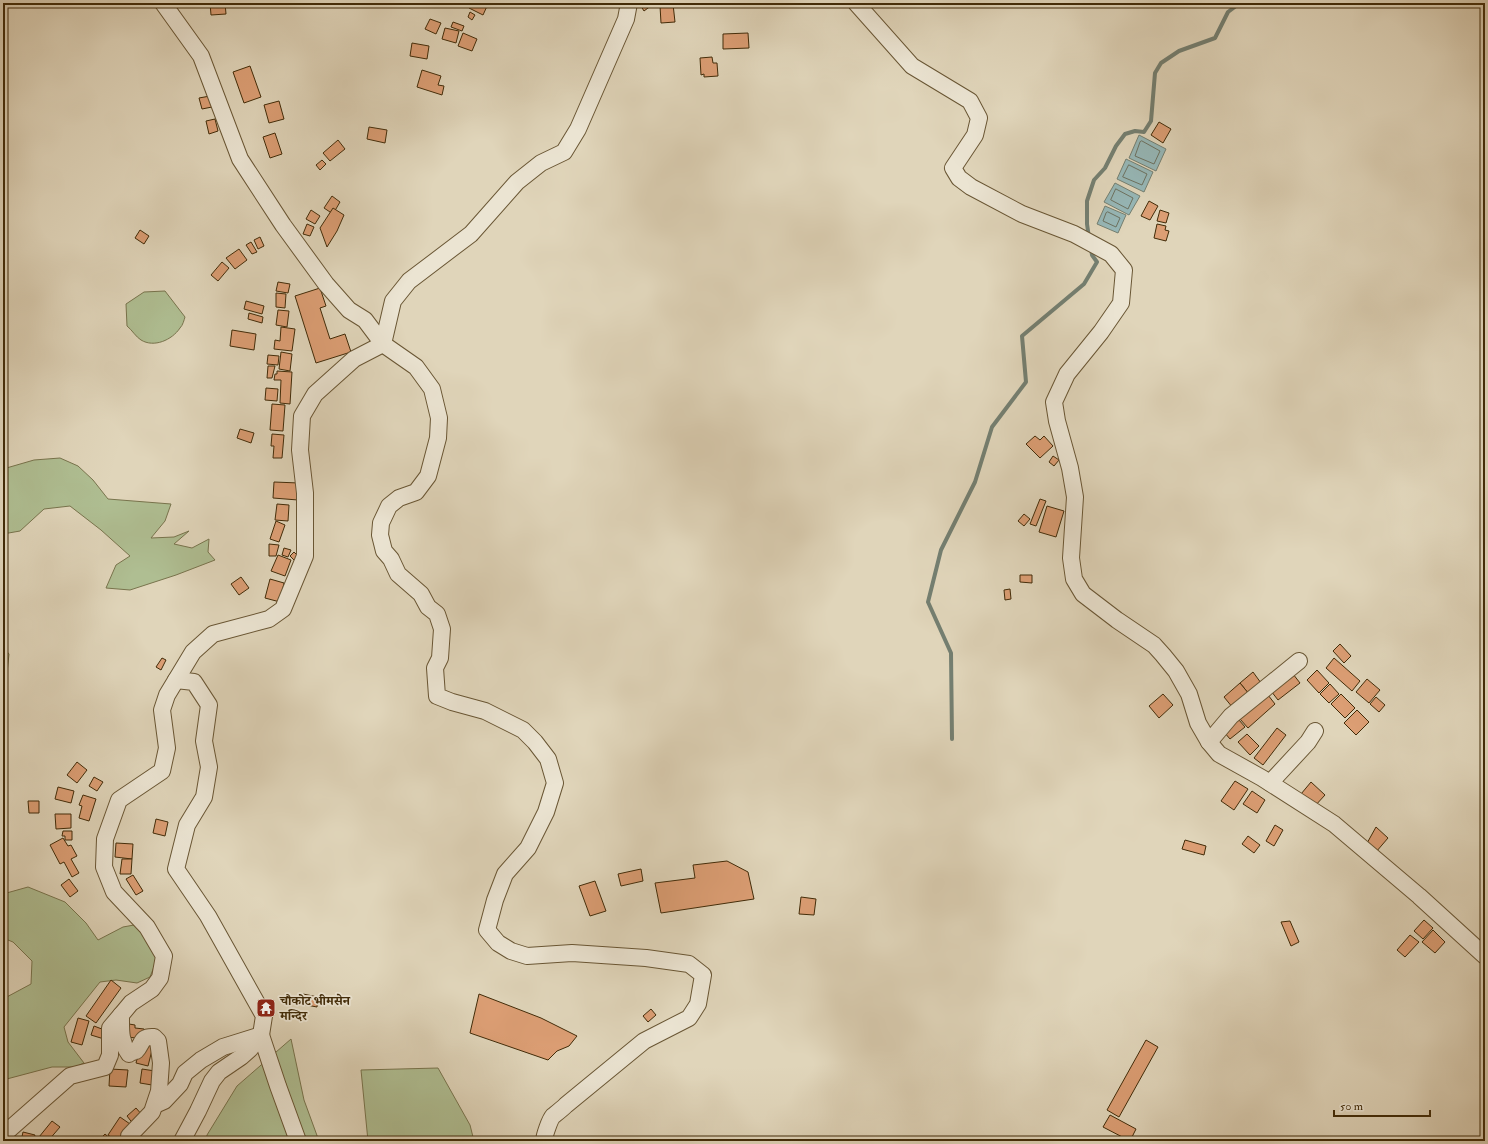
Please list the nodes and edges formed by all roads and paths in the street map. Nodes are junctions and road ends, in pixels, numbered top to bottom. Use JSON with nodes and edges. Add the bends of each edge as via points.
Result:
{"nodes":[{"id":1,"x":163,"y":3,"type":"edge"},
{"id":2,"x":629,"y":3,"type":"edge"},
{"id":3,"x":856,"y":3,"type":"edge"},
{"id":4,"x":383,"y":344,"type":"junction"},
{"id":5,"x":1299,"y":661,"type":"dead end"},
{"id":6,"x":176,"y":680,"type":"junction"},
{"id":7,"x":1315,"y":731,"type":"dead end"},
{"id":8,"x":1209,"y":742,"type":"junction"},
{"id":9,"x":1270,"y":783,"type":"junction"},
{"id":10,"x":1485,"y":956,"type":"edge"},
{"id":11,"x":121,"y":1015,"type":"junction"},
{"id":12,"x":261,"y":1035,"type":"junction"},
{"id":13,"x":155,"y":1105,"type":"junction"},
{"id":14,"x":3,"y":1135,"type":"edge"},
{"id":15,"x":134,"y":1141,"type":"edge"},
{"id":16,"x":182,"y":1141,"type":"edge"},
{"id":17,"x":298,"y":1141,"type":"edge"},
{"id":18,"x":544,"y":1141,"type":"edge"}],
"edges":[{"from":1,"to":4,"type":"street","via":[[201,56],[240,159],[326,284],[349,310],[365,320]]},
{"from":2,"to":4,"type":"street","via":[[626,20],[578,129],[564,152],[541,164],[517,182],[471,234],[410,281],[393,301]]},
{"from":3,"to":8,"type":"street","via":[[912,66],[970,101],[979,118],[975,135],[953,168],[959,178],[970,187],[1022,214],[1074,234],[1111,254],[1124,270],[1121,303],[1067,374],[1054,402],[1056,421],[1070,468],[1075,497],[1070,558],[1074,579],[1083,594],[1163,654],[1189,694],[1198,723]]},
{"from":4,"to":6,"type":"street","via":[[354,359],[315,394],[302,416],[300,450],[305,493],[305,556],[283,609],[269,619],[213,634],[193,652]]},
{"from":4,"to":18,"type":"street","via":[[416,367],[432,389],[439,418],[438,438],[428,476],[416,492],[400,498],[389,506],[381,523],[380,535],[384,551],[398,574],[421,594],[428,607],[437,614],[442,629],[440,658],[435,668],[437,696],[485,711],[523,730],[548,759],[554,783],[546,812],[528,848],[506,874],[495,900],[487,930],[498,944],[527,956],[572,953],[646,958],[689,964],[702,975],[698,1004],[689,1018],[644,1041],[566,1105],[552,1117]]},
{"from":5,"to":8,"type":"street","via":[[1231,716]]},
{"from":6,"to":11,"type":"street","via":[[162,710],[167,748],[162,771],[119,800],[105,839],[104,867],[114,892],[147,927],[164,956],[160,978],[152,989],[131,1003]]},
{"from":6,"to":12,"type":"street","via":[[194,682],[209,705],[204,741],[209,767],[204,797],[187,825],[176,869],[208,916],[264,1016]]},
{"from":7,"to":9,"type":"street"},
{"from":8,"to":9,"type":"street","via":[[1219,754]]},
{"from":9,"to":10,"type":"street","via":[[1334,824]]},
{"from":11,"to":13,"type":"street","via":[[121,1036],[130,1054],[148,1037],[154,1037],[158,1041],[161,1063]]},
{"from":11,"to":14,"type":"street","via":[[110,1028],[110,1055],[105,1067],[70,1076]]},
{"from":12,"to":13,"type":"street","via":[[223,1047],[202,1060],[185,1073],[180,1084],[164,1102]]},
{"from":12,"to":16,"type":"street","via":[[242,1057],[219,1072],[212,1081]]},
{"from":12,"to":17,"type":"street"},
{"from":13,"to":15,"type":"street","via":[[152,1112],[129,1136]]}]}
